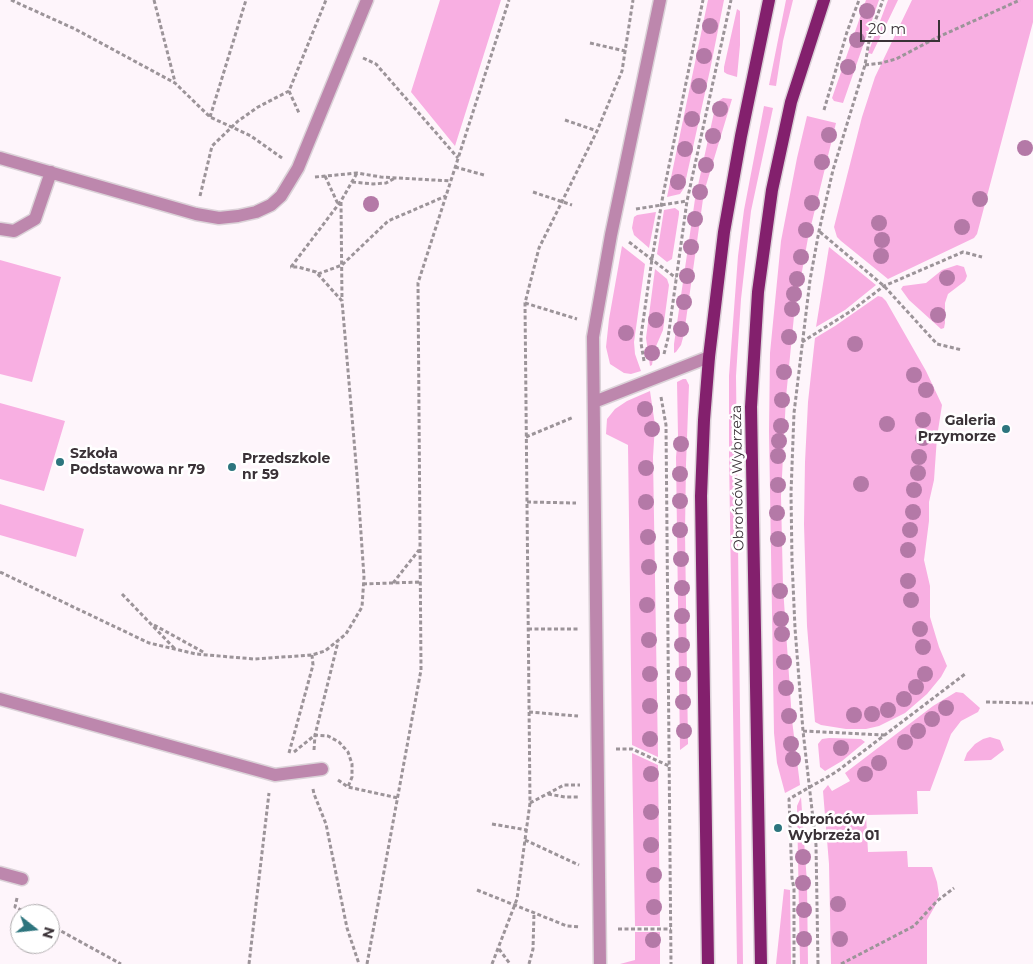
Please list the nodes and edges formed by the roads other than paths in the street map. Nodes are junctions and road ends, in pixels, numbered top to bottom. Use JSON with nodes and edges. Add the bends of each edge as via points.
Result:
{"nodes":[{"id":1,"x":367,"y":0,"type":"edge"},
{"id":2,"x":660,"y":0,"type":"edge"},
{"id":3,"x":769,"y":0,"type":"edge"},
{"id":4,"x":824,"y":0,"type":"edge"},
{"id":5,"x":0,"y":158,"type":"edge"},
{"id":6,"x":51,"y":172,"type":"junction"},
{"id":7,"x":0,"y":229,"type":"edge"},
{"id":8,"x":709,"y":357,"type":"junction"},
{"id":9,"x":594,"y":406,"type":"junction"},
{"id":10,"x":0,"y":699,"type":"edge"},
{"id":11,"x":317,"y":769,"type":"road end"},
{"id":12,"x":0,"y":873,"type":"edge"},
{"id":13,"x":22,"y":879,"type":"dead end"},
{"id":14,"x":600,"y":964,"type":"edge"},
{"id":15,"x":708,"y":964,"type":"edge"},
{"id":16,"x":761,"y":964,"type":"edge"}],
"edges":[{"from":1,"to":6,"type":"street","via":[[298,168],[281,196],[271,204],[256,212],[219,218]]},
{"from":2,"to":9,"type":"street","via":[[594,324]]},
{"from":3,"to":8,"type":"main road","via":[[724,232]]},
{"from":4,"to":16,"type":"main road","name":"Obrońców Wybrzeża","via":[[791,102],[772,190],[758,292],[751,407]]},
{"from":5,"to":6,"type":"street"},
{"from":6,"to":7,"type":"street","via":[[35,219],[14,231]]},
{"from":8,"to":9,"type":"street"},
{"from":8,"to":15,"type":"main road","via":[[701,496]]},
{"from":9,"to":14,"type":"street"},
{"from":10,"to":11,"type":"street","via":[[274,775]]},
{"from":12,"to":13,"type":"street"}]}
